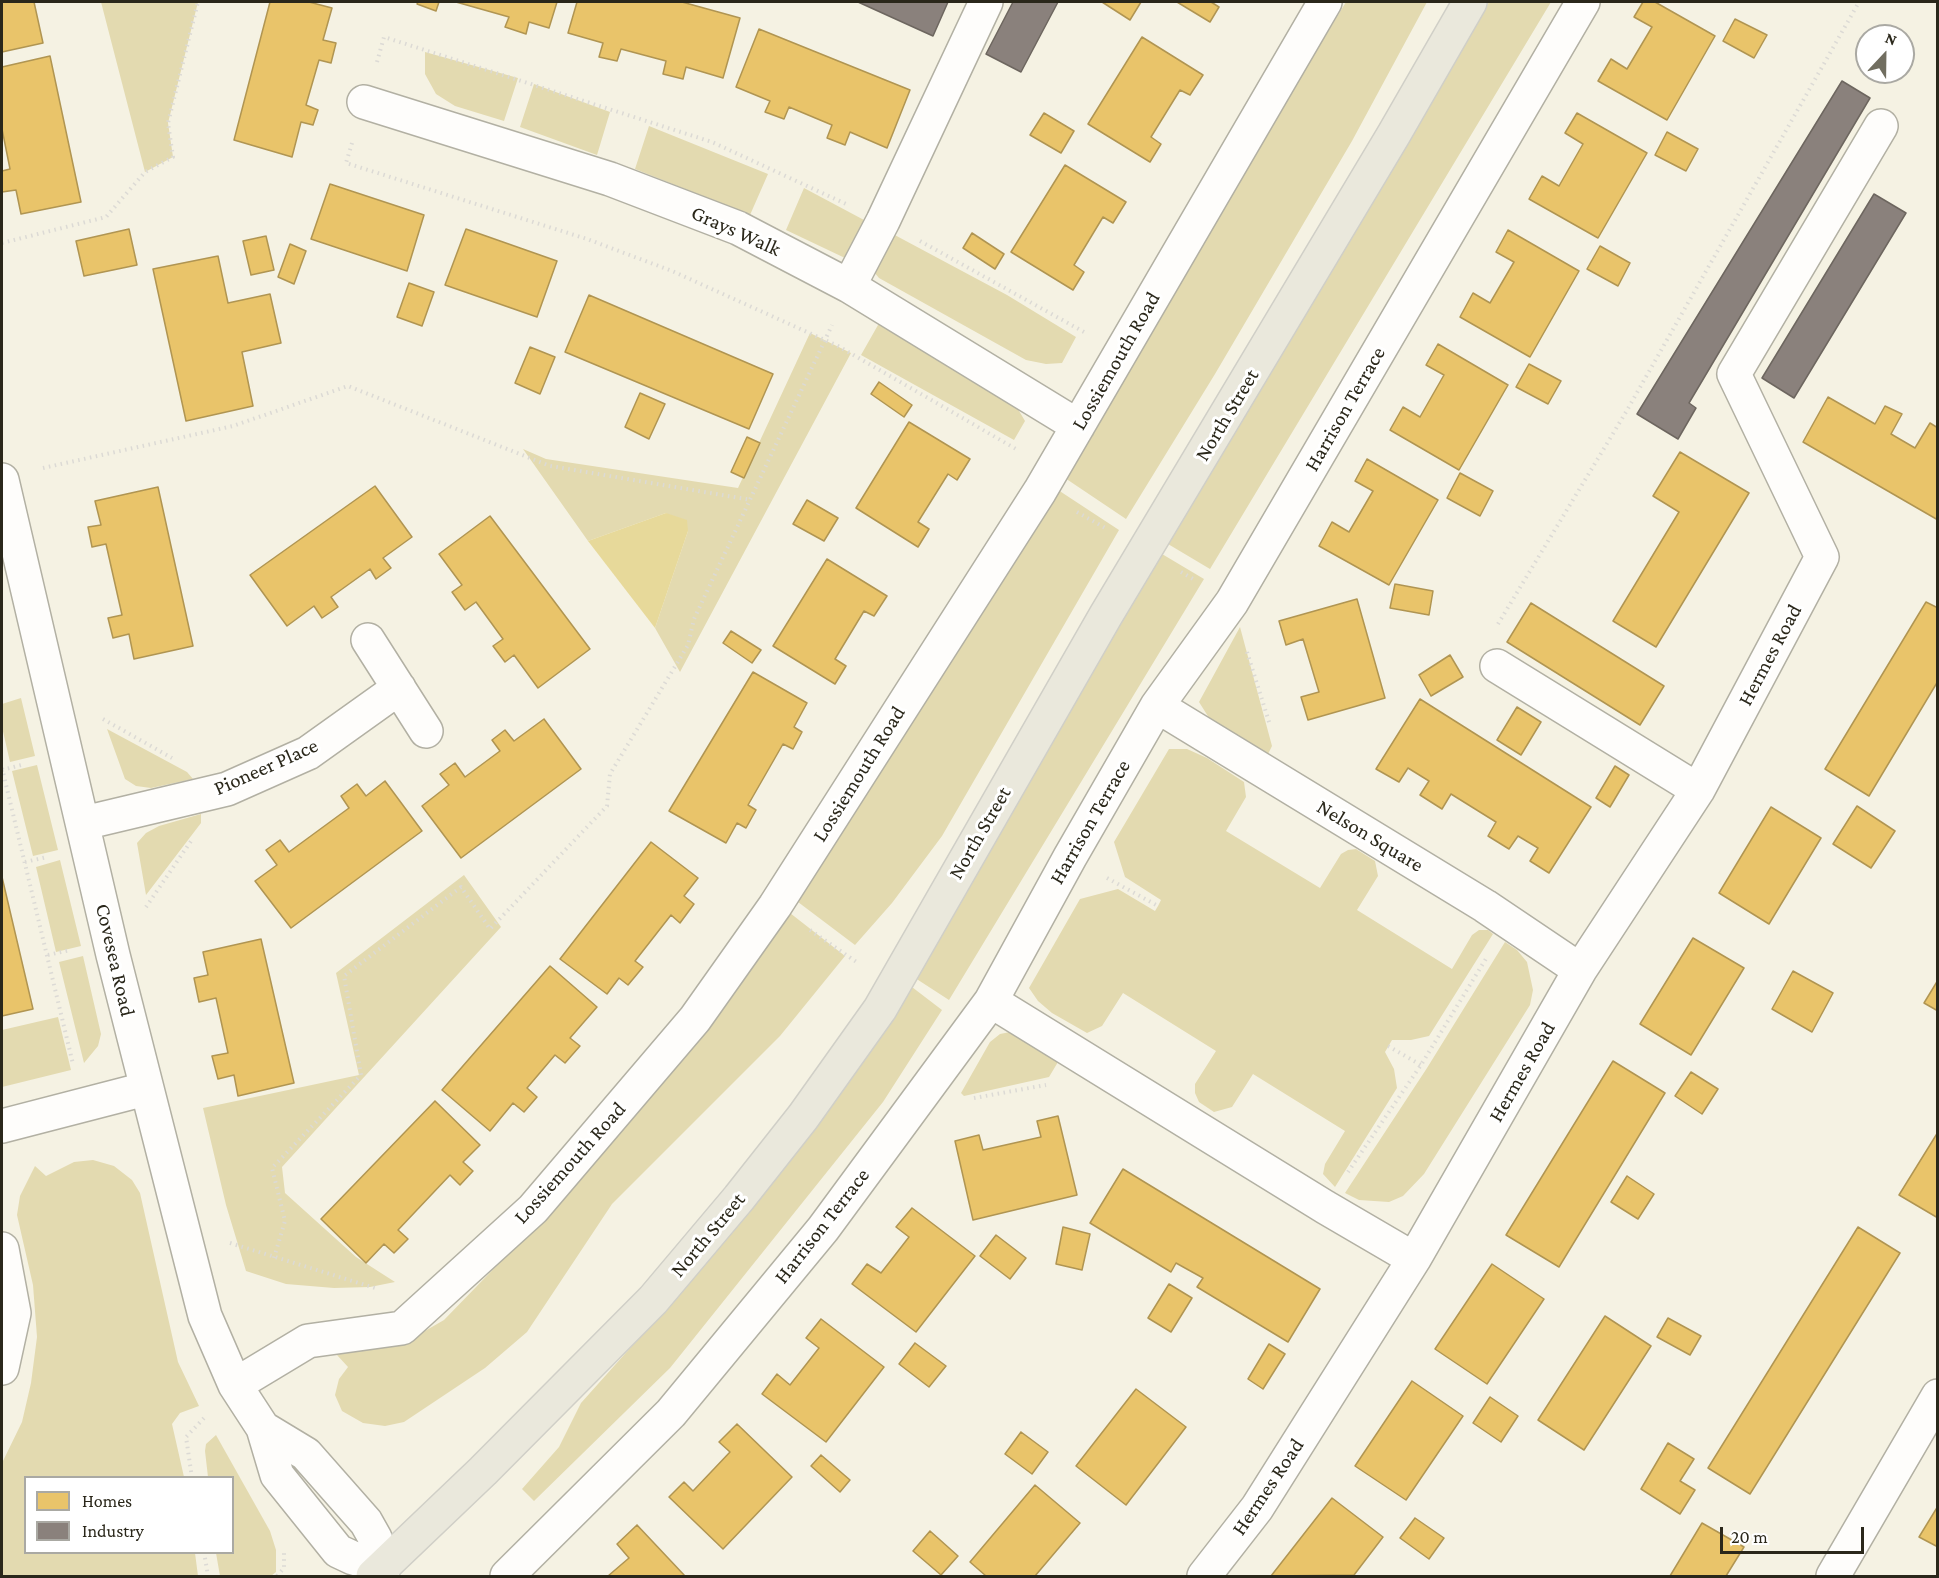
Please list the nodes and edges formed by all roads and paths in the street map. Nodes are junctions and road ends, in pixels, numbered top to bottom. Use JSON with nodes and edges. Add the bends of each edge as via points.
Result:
{"nodes":[{"id":1,"x":198,"y":2,"type":"edge"},
{"id":2,"x":986,"y":2,"type":"edge"},
{"id":3,"x":1325,"y":2,"type":"edge"},
{"id":4,"x":1470,"y":2,"type":"edge"},
{"id":5,"x":1583,"y":2,"type":"edge"},
{"id":6,"x":1859,"y":2,"type":"edge"},
{"id":7,"x":364,"y":102,"type":"dead end"},
{"id":8,"x":1881,"y":126,"type":"dead end"},
{"id":9,"x":2,"y":243,"type":"edge"},
{"id":10,"x":849,"y":286,"type":"junction"},
{"id":11,"x":1078,"y":426,"type":"junction"},
{"id":12,"x":34,"y":469,"type":"dead end"},
{"id":13,"x":2,"y":480,"type":"edge"},
{"id":14,"x":751,"y":500,"type":"junction"},
{"id":15,"x":368,"y":640,"type":"dead end"},
{"id":16,"x":1497,"y":666,"type":"joint"},
{"id":17,"x":399,"y":688,"type":"junction"},
{"id":18,"x":1157,"y":705,"type":"junction"},
{"id":19,"x":426,"y":731,"type":"dead end"},
{"id":20,"x":2,"y":768,"type":"edge"},
{"id":21,"x":1698,"y":790,"type":"junction"},
{"id":22,"x":84,"y":823,"type":"junction"},
{"id":23,"x":1070,"y":857,"type":"junction"},
{"id":24,"x":775,"y":906,"type":"junction"},
{"id":25,"x":1158,"y":906,"type":"dead end"},
{"id":26,"x":1508,"y":923,"type":"junction"},
{"id":27,"x":1580,"y":970,"type":"junction"},
{"id":28,"x":891,"y":986,"type":"junction"},
{"id":29,"x":991,"y":1001,"type":"junction"},
{"id":30,"x":1388,"y":1046,"type":"dead end"},
{"id":31,"x":1421,"y":1065,"type":"junction"},
{"id":32,"x":1112,"y":1073,"type":"junction"},
{"id":33,"x":146,"y":1089,"type":"junction"},
{"id":34,"x":82,"y":1106,"type":"junction"},
{"id":35,"x":911,"y":1109,"type":"junction"},
{"id":36,"x":2,"y":1126,"type":"edge"},
{"id":37,"x":1325,"y":1207,"type":"junction"},
{"id":38,"x":181,"y":1226,"type":"junction"},
{"id":39,"x":2,"y":1249,"type":"edge"},
{"id":40,"x":274,"y":1258,"type":"junction"},
{"id":41,"x":1414,"y":1259,"type":"junction"},
{"id":42,"x":428,"y":1304,"type":"junction"},
{"id":43,"x":2,"y":1368,"type":"edge"},
{"id":44,"x":235,"y":1385,"type":"junction"},
{"id":45,"x":1938,"y":1396,"type":"edge"},
{"id":46,"x":192,"y":1476,"type":"edge"},
{"id":47,"x":204,"y":1554,"type":"edge"},
{"id":48,"x":379,"y":1572,"type":"edge"},
{"id":49,"x":208,"y":1576,"type":"edge"},
{"id":50,"x":507,"y":1576,"type":"edge"},
{"id":51,"x":1204,"y":1576,"type":"edge"},
{"id":52,"x":1833,"y":1576,"type":"edge"}],
"edges":[{"from":1,"to":9,"type":"path","via":[[168,123],[173,157],[145,172],[106,217]]},
{"from":2,"to":10,"type":"street"},
{"from":3,"to":11,"type":"street","name":"Lossiemouth Road"},
{"from":4,"to":28,"type":"main road","name":"North Street"},
{"from":5,"to":18,"type":"street","name":"Harrison Terrace","via":[[1232,602]]},
{"from":6,"to":16,"type":"path","via":[[1626,412],[1491,634]]},
{"from":7,"to":10,"type":"street","name":"Grays Walk","via":[[610,179],[738,228]]},
{"from":8,"to":21,"type":"street","name":"Hermes Road","via":[[1734,374],[1822,557]]},
{"from":10,"to":11,"type":"street","name":"Grays Walk"},
{"from":10,"to":14,"type":"path"},
{"from":11,"to":24,"type":"street","name":"Lossiemouth Road"},
{"from":12,"to":14,"type":"path","via":[[233,426],[348,386],[550,466]]},
{"from":13,"to":22,"type":"street","name":"Covesea Road"},
{"from":14,"to":40,"type":"path","via":[[694,619],[688,645],[610,774],[607,806],[490,929],[461,886],[344,976],[361,1075],[272,1168],[285,1221]]},
{"from":15,"to":17,"type":"street"},
{"from":16,"to":21,"type":"street"},
{"from":17,"to":19,"type":"street"},
{"from":17,"to":22,"type":"street","name":"Pioneer Place","via":[[309,753],[227,789]]},
{"from":18,"to":23,"type":"street","name":"Harrison Terrace"},
{"from":18,"to":26,"type":"street","name":"Nelson Square"},
{"from":20,"to":34,"type":"path"},
{"from":21,"to":27,"type":"street","name":"Hermes Road"},
{"from":22,"to":33,"type":"street","name":"Covesea Road"},
{"from":23,"to":25,"type":"path"},
{"from":23,"to":29,"type":"street","name":"Harrison Terrace"},
{"from":24,"to":28,"type":"path"},
{"from":24,"to":42,"type":"street","name":"Lossiemouth Road","via":[[695,1019],[533,1209]]},
{"from":26,"to":27,"type":"street","name":"Nelson Square"},
{"from":26,"to":31,"type":"path"},
{"from":27,"to":41,"type":"street","name":"Hermes Road"},
{"from":28,"to":48,"type":"main road","name":"North Street","via":[[880,1009],[803,1117],[653,1300]]},
{"from":29,"to":32,"type":"street"},
{"from":29,"to":35,"type":"street","name":"Harrison Terrace"},
{"from":30,"to":31,"type":"path"},
{"from":31,"to":37,"type":"path"},
{"from":32,"to":35,"type":"path"},
{"from":32,"to":37,"type":"street"},
{"from":33,"to":34,"type":"street"},
{"from":33,"to":38,"type":"street","name":"Covesea Road"},
{"from":34,"to":36,"type":"street"},
{"from":35,"to":50,"type":"street","name":"Harrison Terrace","via":[[824,1229],[671,1413]]},
{"from":37,"to":41,"type":"street"},
{"from":38,"to":40,"type":"path"},
{"from":38,"to":44,"type":"street","name":"Covesea Road","via":[[205,1316]]},
{"from":39,"to":43,"type":"street","via":[[14,1313]]},
{"from":40,"to":42,"type":"path"},
{"from":41,"to":51,"type":"street","name":"Hermes Road","via":[[1257,1508]]},
{"from":42,"to":44,"type":"street","name":"Lossiemouth Road","via":[[402,1328],[308,1341]]},
{"from":44,"to":46,"type":"path","via":[[186,1437]]},
{"from":44,"to":48,"type":"street","name":"Covesea Road","via":[[263,1428],[277,1475],[338,1551]]},
{"from":45,"to":52,"type":"street"},
{"from":47,"to":49,"type":"path"}]}
